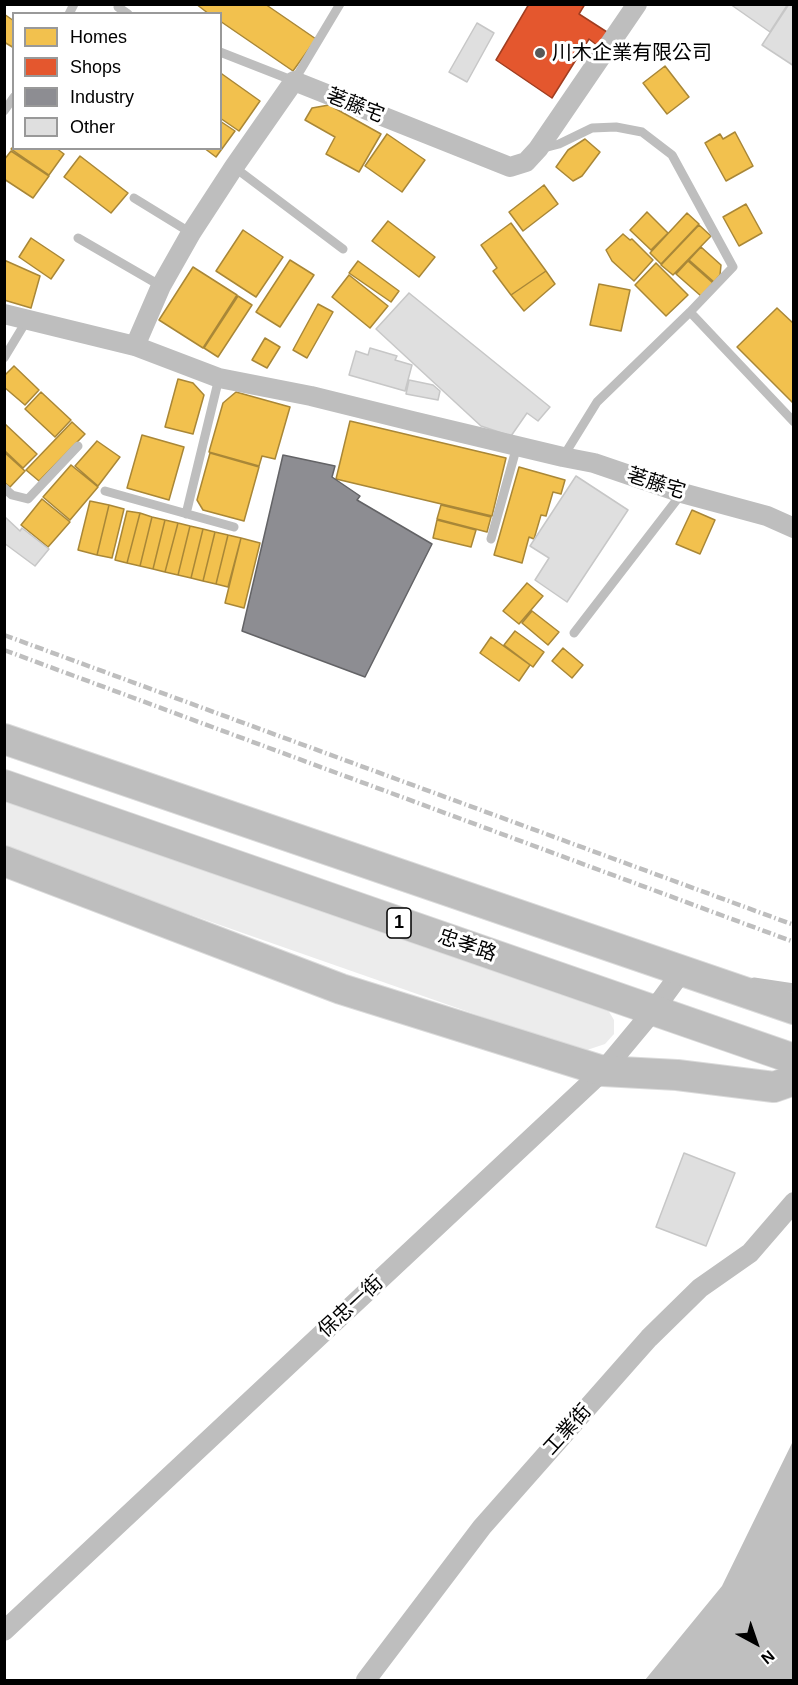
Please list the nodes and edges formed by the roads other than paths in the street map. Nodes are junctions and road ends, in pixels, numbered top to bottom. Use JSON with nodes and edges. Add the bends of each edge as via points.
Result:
{"nodes":[{"id":1,"x":340,"y":4,"type":"edge"},
{"id":2,"x":637,"y":4,"type":"edge"},
{"id":3,"x":222,"y":53,"type":"edge"},
{"id":4,"x":294,"y":81,"type":"junction"},
{"id":5,"x":538,"y":149,"type":"junction"},
{"id":6,"x":234,"y":167,"type":"junction"},
{"id":7,"x":134,"y":198,"type":"dead end"},
{"id":8,"x":191,"y":233,"type":"junction"},
{"id":9,"x":78,"y":238,"type":"dead end"},
{"id":10,"x":343,"y":249,"type":"dead end"},
{"id":11,"x":161,"y":286,"type":"junction"},
{"id":12,"x":690,"y":312,"type":"junction"},
{"id":13,"x":4,"y":314,"type":"edge"},
{"id":14,"x":27,"y":320,"type":"junction"},
{"id":15,"x":135,"y":346,"type":"junction"},
{"id":16,"x":4,"y":358,"type":"edge"},
{"id":17,"x":219,"y":378,"type":"junction"},
{"id":18,"x":794,"y":422,"type":"edge"},
{"id":19,"x":78,"y":446,"type":"dead end"},
{"id":20,"x":517,"y":446,"type":"junction"},
{"id":21,"x":562,"y":457,"type":"junction"},
{"id":22,"x":4,"y":488,"type":"edge"},
{"id":23,"x":105,"y":491,"type":"dead end"},
{"id":24,"x":682,"y":493,"type":"junction"},
{"id":25,"x":186,"y":514,"type":"junction"},
{"id":26,"x":234,"y":527,"type":"dead end"},
{"id":27,"x":794,"y":528,"type":"edge"},
{"id":28,"x":491,"y":539,"type":"dead end"},
{"id":29,"x":574,"y":633,"type":"dead end"},
{"id":30,"x":4,"y":739,"type":"edge"},
{"id":31,"x":4,"y":785,"type":"edge"},
{"id":32,"x":4,"y":861,"type":"edge"},
{"id":33,"x":683,"y":970,"type":"junction"},
{"id":34,"x":738,"y":979,"type":"dead end"},
{"id":35,"x":749,"y":981,"type":"dead end"},
{"id":36,"x":794,"y":988,"type":"edge"},
{"id":37,"x":794,"y":1009,"type":"edge"},
{"id":38,"x":653,"y":1011,"type":"junction"},
{"id":39,"x":794,"y":1059,"type":"edge"},
{"id":40,"x":603,"y":1071,"type":"junction"},
{"id":41,"x":787,"y":1086,"type":"edge"},
{"id":42,"x":794,"y":1202,"type":"edge"},
{"id":43,"x":4,"y":1631,"type":"edge"},
{"id":44,"x":366,"y":1680,"type":"edge"}],
"edges":[{"from":1,"to":4,"type":"lane"},
{"from":2,"to":5,"type":"street","name":"荖藤宅"},
{"from":3,"to":4,"type":"lane"},
{"from":4,"to":5,"type":"street","name":"荖藤宅","via":[[510,167],[526,162]]},
{"from":4,"to":6,"type":"street"},
{"from":5,"to":12,"type":"lane","via":[[559,144],[591,128],[616,127],[642,132],[672,155],[733,267]]},
{"from":6,"to":8,"type":"street"},
{"from":6,"to":10,"type":"lane"},
{"from":7,"to":8,"type":"lane"},
{"from":8,"to":11,"type":"street"},
{"from":9,"to":11,"type":"lane"},
{"from":11,"to":15,"type":"street"},
{"from":12,"to":18,"type":"lane"},
{"from":12,"to":21,"type":"lane","via":[[597,402]]},
{"from":13,"to":14,"type":"street","name":"荖藤宅"},
{"from":14,"to":15,"type":"street","name":"荖藤宅"},
{"from":14,"to":16,"type":"lane"},
{"from":15,"to":17,"type":"street","name":"荖藤宅"},
{"from":17,"to":20,"type":"street","name":"荖藤宅"},
{"from":17,"to":25,"type":"lane"},
{"from":19,"to":22,"type":"lane","via":[[28,499],[12,495]]},
{"from":20,"to":21,"type":"street","name":"荖藤宅"},
{"from":20,"to":28,"type":"lane"},
{"from":21,"to":24,"type":"street","name":"荖藤宅","via":[[594,463]]},
{"from":23,"to":25,"type":"lane"},
{"from":24,"to":27,"type":"street","name":"荖藤宅","via":[[767,516]]},
{"from":24,"to":29,"type":"lane"},
{"from":25,"to":26,"type":"lane"},
{"from":30,"to":33,"type":"main road","number":"1"},
{"from":31,"to":38,"type":"main road","name":"忠孝路","number":"1"},
{"from":32,"to":40,"type":"main road","via":[[341,989]]},
{"from":33,"to":34,"type":"lane"},
{"from":33,"to":37,"type":"main road","number":"1"},
{"from":33,"to":38,"type":"street","name":"保忠一街"},
{"from":35,"to":36,"type":"lane"},
{"from":38,"to":39,"type":"main road","name":"忠孝路","number":"1"},
{"from":38,"to":40,"type":"street","name":"保忠一街"},
{"from":40,"to":41,"type":"main road"},
{"from":40,"to":43,"type":"street","name":"保忠一街"},
{"from":42,"to":44,"type":"street","name":"工業街","via":[[750,1253],[700,1288],[634,1355],[482,1527]]}]}
